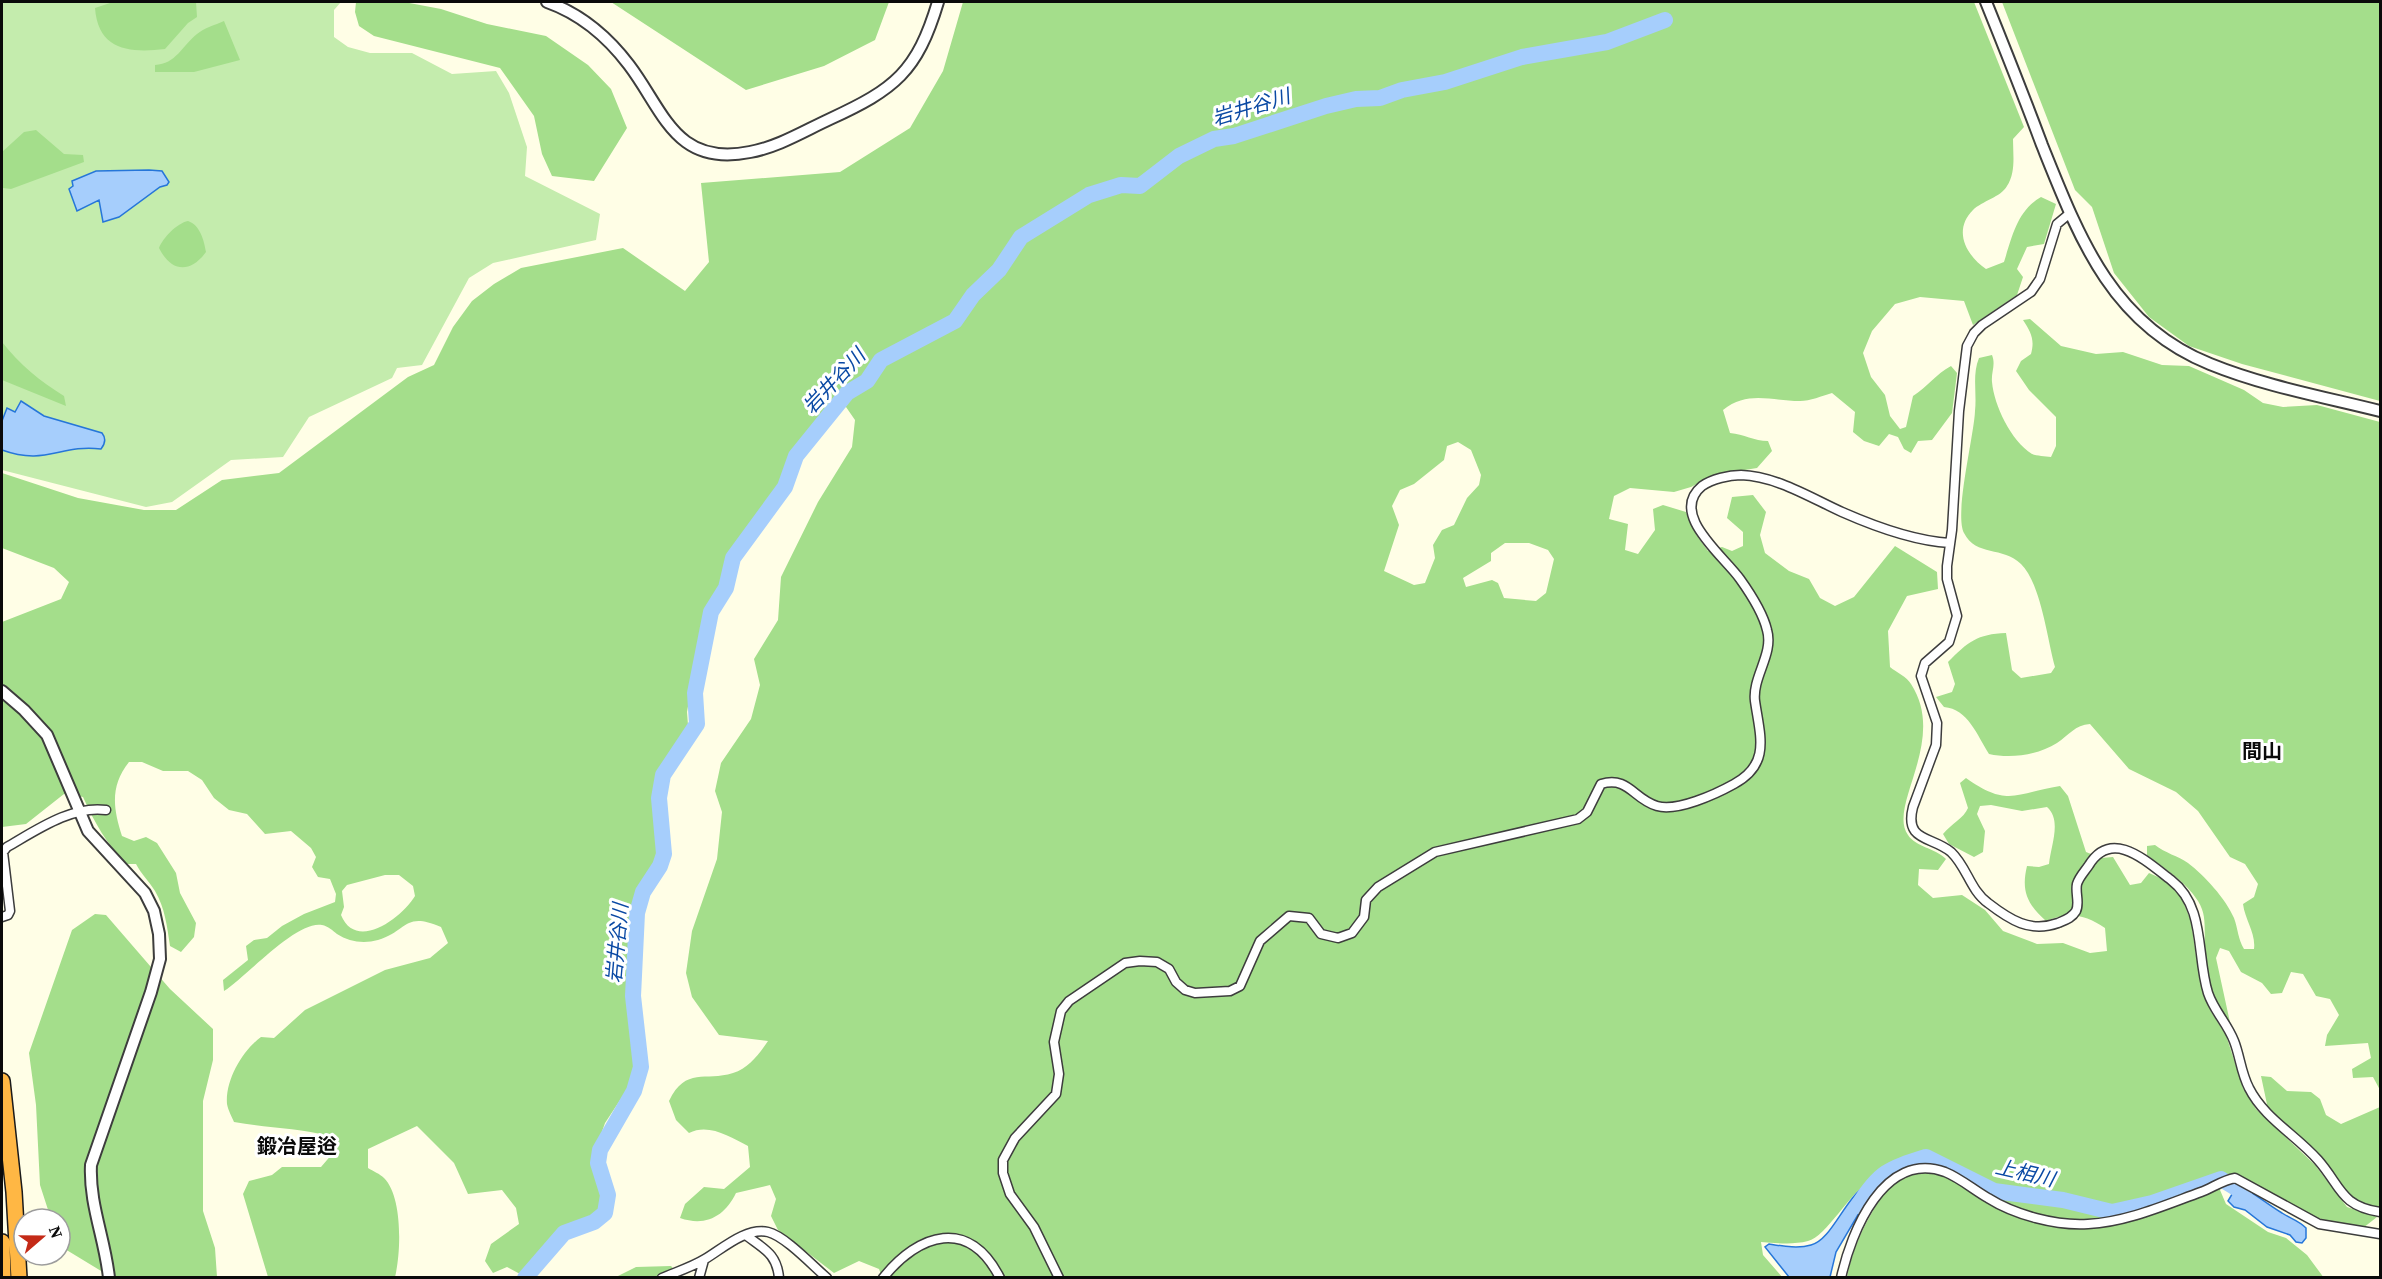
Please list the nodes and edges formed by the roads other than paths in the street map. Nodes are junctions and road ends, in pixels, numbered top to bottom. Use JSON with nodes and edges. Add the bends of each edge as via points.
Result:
{"nodes":[{"id":1,"x":547,"y":2,"type":"edge"},
{"id":2,"x":938,"y":2,"type":"edge"},
{"id":3,"x":1986,"y":2,"type":"edge"},
{"id":4,"x":2069,"y":214,"type":"junction"},
{"id":5,"x":2380,"y":411,"type":"edge"},
{"id":6,"x":1950,"y":543,"type":"junction"},
{"id":7,"x":2,"y":692,"type":"edge"},
{"id":8,"x":106,"y":810,"type":"dead end"},
{"id":9,"x":79,"y":812,"type":"junction"},
{"id":10,"x":3,"y":916,"type":"edge"},
{"id":11,"x":2,"y":1081,"type":"edge"},
{"id":12,"x":2380,"y":1212,"type":"edge"},
{"id":13,"x":2380,"y":1234,"type":"edge"},
{"id":14,"x":747,"y":1236,"type":"junction"},
{"id":15,"x":2,"y":1242,"type":"edge"},
{"id":16,"x":704,"y":1260,"type":"junction"},
{"id":17,"x":3,"y":1278,"type":"edge"},
{"id":18,"x":19,"y":1278,"type":"edge"},
{"id":19,"x":109,"y":1278,"type":"edge"},
{"id":20,"x":662,"y":1278,"type":"edge"},
{"id":21,"x":699,"y":1278,"type":"edge"},
{"id":22,"x":779,"y":1278,"type":"edge"},
{"id":23,"x":827,"y":1278,"type":"edge"},
{"id":24,"x":883,"y":1278,"type":"edge"},
{"id":25,"x":1000,"y":1278,"type":"edge"},
{"id":26,"x":1059,"y":1278,"type":"edge"},
{"id":27,"x":1841,"y":1278,"type":"edge"}],
"edges":[{"from":1,"to":2,"type":"street","via":[[591,25],[630,65],[659,115],[680,137],[696,148],[716,154],[751,152],[777,143],[876,95],[908,69],[921,49]]},
{"from":3,"to":4,"type":"street"},
{"from":4,"to":5,"type":"street","via":[[2085,248],[2121,300],[2167,340],[2208,363],[2240,374]]},
{"from":4,"to":6,"type":"street","via":[[2057,224],[2040,279],[2031,292],[1982,325],[1967,346]]},
{"from":6,"to":12,"type":"street","via":[[1947,579],[1957,616],[1949,642],[1925,663],[1922,676],[1937,723],[1936,745],[1913,807],[1913,829],[1959,860],[1986,902],[2032,928],[2069,919],[2076,912],[2078,882],[2106,847],[2125,849],[2173,882],[2194,910],[2208,993],[2234,1041],[2249,1089],[2262,1108],[2318,1160],[2344,1197],[2353,1205]]},
{"from":6,"to":26,"type":"street","via":[[1924,542],[1758,478],[1740,475],[1706,483],[1695,492],[1691,504],[1694,519],[1704,538],[1740,580],[1768,634],[1755,696],[1761,755],[1736,784],[1709,797],[1672,807],[1652,804],[1619,782],[1601,784],[1587,812],[1578,819],[1435,852],[1378,887],[1366,900],[1364,917],[1352,933],[1338,938],[1321,934],[1309,918],[1289,916],[1260,942],[1240,986],[1230,991],[1185,990],[1163,965],[1140,961],[1125,963],[1069,1000],[1061,1011],[1054,1042],[1059,1074],[1056,1094],[1015,1138],[1003,1161],[1011,1194],[1034,1227]]},
{"from":7,"to":9,"type":"street","via":[[47,735]]},
{"from":8,"to":9,"type":"street"},
{"from":9,"to":10,"type":"street","via":[[37,830],[3,852],[10,911]]},
{"from":9,"to":19,"type":"street","via":[[88,831],[146,893],[159,934],[160,958],[152,992],[91,1165],[90,1185]]},
{"from":11,"to":18,"type":"highway"},
{"from":13,"to":27,"type":"street","via":[[2319,1224],[2235,1178],[2118,1221],[2086,1224],[2022,1213],[1990,1200],[1945,1172],[1924,1168],[1896,1176],[1884,1186],[1855,1235]]},
{"from":14,"to":16,"type":"street","via":[[730,1242]]},
{"from":14,"to":22,"type":"street","via":[[776,1259]]},
{"from":14,"to":23,"type":"street","via":[[769,1232]]},
{"from":15,"to":17,"type":"highway"},
{"from":16,"to":20,"type":"street"},
{"from":16,"to":21,"type":"street"},
{"from":24,"to":25,"type":"street","via":[[905,1253],[918,1245],[952,1236],[985,1254]]}]}
